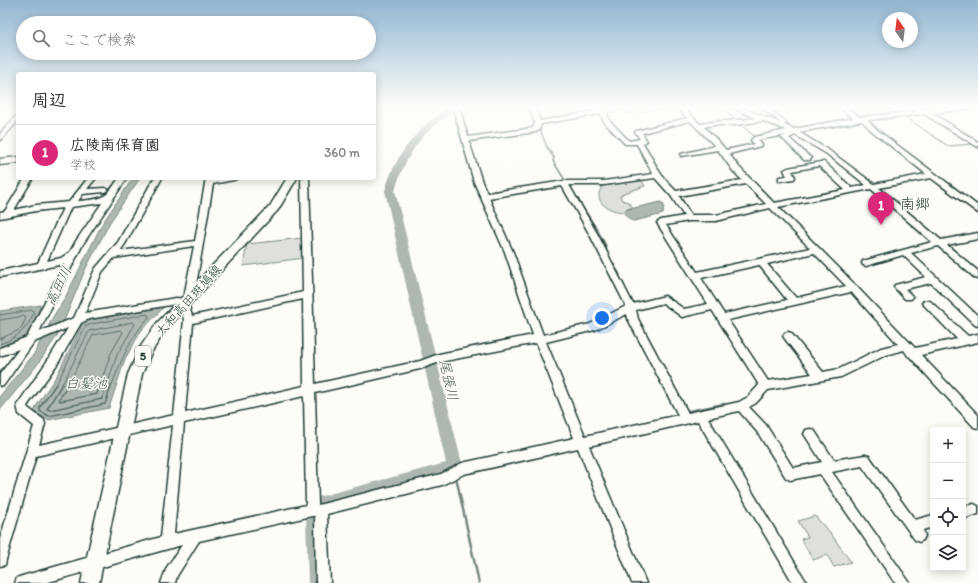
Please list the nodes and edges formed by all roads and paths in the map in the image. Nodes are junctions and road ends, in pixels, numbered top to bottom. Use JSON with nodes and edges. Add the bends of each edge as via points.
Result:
{"nodes":[{"id":1,"x":464,"y":134,"type":"edge"},
{"id":2,"x":503,"y":134,"type":"edge"},
{"id":3,"x":619,"y":134,"type":"edge"},
{"id":4,"x":639,"y":134,"type":"edge"},
{"id":5,"x":708,"y":134,"type":"edge"},
{"id":6,"x":775,"y":134,"type":"edge"},
{"id":7,"x":793,"y":134,"type":"edge"},
{"id":8,"x":797,"y":134,"type":"edge"},
{"id":9,"x":880,"y":134,"type":"edge"},
{"id":10,"x":961,"y":134,"type":"edge"},
{"id":11,"x":465,"y":139,"type":"junction"},
{"id":12,"x":639,"y":142,"type":"junction"},
{"id":13,"x":978,"y":145,"type":"edge"},
{"id":14,"x":722,"y":150,"type":"junction"},
{"id":15,"x":682,"y":155,"type":"dead end"},
{"id":16,"x":807,"y":158,"type":"dead end"},
{"id":17,"x":16,"y":160,"type":"edge"},
{"id":18,"x":0,"y":162,"type":"edge"},
{"id":19,"x":933,"y":175,"type":"junction"},
{"id":20,"x":655,"y":176,"type":"dead end"},
{"id":21,"x":782,"y":179,"type":"dead end"},
{"id":22,"x":28,"y":180,"type":"edge"},
{"id":23,"x":91,"y":180,"type":"edge"},
{"id":24,"x":121,"y":180,"type":"edge"},
{"id":25,"x":157,"y":180,"type":"edge"},
{"id":26,"x":210,"y":180,"type":"edge"},
{"id":27,"x":291,"y":180,"type":"edge"},
{"id":28,"x":305,"y":180,"type":"edge"},
{"id":29,"x":748,"y":181,"type":"junction"},
{"id":30,"x":567,"y":183,"type":"junction"},
{"id":31,"x":874,"y":187,"type":"junction"},
{"id":32,"x":851,"y":191,"type":"junction"},
{"id":33,"x":81,"y":192,"type":"junction"},
{"id":34,"x":107,"y":193,"type":"junction"},
{"id":35,"x":674,"y":194,"type":"junction"},
{"id":36,"x":484,"y":196,"type":"junction"},
{"id":37,"x":69,"y":205,"type":"junction"},
{"id":38,"x":772,"y":205,"type":"junction"},
{"id":39,"x":978,"y":210,"type":"edge"},
{"id":40,"x":4,"y":214,"type":"edge"},
{"id":41,"x":689,"y":218,"type":"junction"},
{"id":42,"x":978,"y":236,"type":"edge"},
{"id":43,"x":198,"y":243,"type":"junction"},
{"id":44,"x":939,"y":243,"type":"junction"},
{"id":45,"x":816,"y":250,"type":"junction"},
{"id":46,"x":905,"y":252,"type":"junction"},
{"id":47,"x":74,"y":254,"type":"junction"},
{"id":48,"x":113,"y":255,"type":"junction"},
{"id":49,"x":761,"y":262,"type":"junction"},
{"id":50,"x":866,"y":263,"type":"dead end"},
{"id":51,"x":41,"y":266,"type":"junction"},
{"id":52,"x":0,"y":274,"type":"edge"},
{"id":53,"x":977,"y":275,"type":"edge"},
{"id":54,"x":695,"y":276,"type":"junction"},
{"id":55,"x":933,"y":279,"type":"junction"},
{"id":56,"x":853,"y":288,"type":"junction"},
{"id":57,"x":308,"y":294,"type":"junction"},
{"id":58,"x":908,"y":297,"type":"dead end"},
{"id":59,"x":186,"y":300,"type":"junction"},
{"id":60,"x":794,"y":302,"type":"junction"},
{"id":61,"x":927,"y":303,"type":"dead end"},
{"id":62,"x":715,"y":306,"type":"junction"},
{"id":63,"x":631,"y":308,"type":"junction"},
{"id":64,"x":723,"y":318,"type":"junction"},
{"id":65,"x":189,"y":320,"type":"junction"},
{"id":66,"x":74,"y":322,"type":"junction"},
{"id":67,"x":978,"y":322,"type":"edge"},
{"id":68,"x":788,"y":336,"type":"dead end"},
{"id":69,"x":978,"y":338,"type":"edge"},
{"id":70,"x":34,"y":339,"type":"junction"},
{"id":71,"x":540,"y":339,"type":"junction"},
{"id":72,"x":966,"y":341,"type":"junction"},
{"id":73,"x":908,"y":349,"type":"junction"},
{"id":74,"x":0,"y":352,"type":"edge"},
{"id":75,"x":820,"y":376,"type":"junction"},
{"id":76,"x":0,"y":382,"type":"edge"},
{"id":77,"x":765,"y":386,"type":"junction"},
{"id":78,"x":310,"y":390,"type":"junction"},
{"id":79,"x":741,"y":406,"type":"junction"},
{"id":80,"x":700,"y":415,"type":"junction"},
{"id":81,"x":685,"y":418,"type":"junction"},
{"id":82,"x":179,"y":419,"type":"junction"},
{"id":83,"x":978,"y":423,"type":"edge"},
{"id":84,"x":122,"y":431,"type":"junction"},
{"id":85,"x":810,"y":434,"type":"dead end"},
{"id":86,"x":583,"y":441,"type":"junction"},
{"id":87,"x":32,"y":452,"type":"junction"},
{"id":88,"x":827,"y":467,"type":"junction"},
{"id":89,"x":317,"y":511,"type":"junction"},
{"id":90,"x":930,"y":523,"type":"edge"},
{"id":91,"x":195,"y":536,"type":"junction"},
{"id":92,"x":167,"y":542,"type":"junction"},
{"id":93,"x":0,"y":560,"type":"edge"},
{"id":94,"x":94,"y":563,"type":"junction"},
{"id":95,"x":22,"y":583,"type":"edge"},
{"id":96,"x":90,"y":583,"type":"edge"},
{"id":97,"x":168,"y":583,"type":"edge"},
{"id":98,"x":323,"y":583,"type":"edge"},
{"id":99,"x":639,"y":583,"type":"edge"},
{"id":100,"x":800,"y":583,"type":"edge"},
{"id":101,"x":904,"y":583,"type":"edge"}],
"edges":[{"from":1,"to":11,"type":"street"},
{"from":2,"to":11,"type":"street"},
{"from":3,"to":12,"type":"street","via":[[627,143]]},
{"from":4,"to":12,"type":"street","via":[[644,141]]},
{"from":5,"to":14,"type":"street"},
{"from":6,"to":14,"type":"street","via":[[756,138],[759,145]]},
{"from":7,"to":16,"type":"street","via":[[784,137]]},
{"from":8,"to":31,"type":"street","via":[[836,157]]},
{"from":9,"to":19,"type":"street"},
{"from":10,"to":13,"type":"street"},
{"from":11,"to":36,"type":"street"},
{"from":12,"to":35,"type":"street","via":[[658,176]]},
{"from":14,"to":15,"type":"street"},
{"from":14,"to":29,"type":"street"},
{"from":17,"to":18,"type":"main road"},
{"from":19,"to":31,"type":"street"},
{"from":19,"to":39,"type":"street"},
{"from":20,"to":30,"type":"street","via":[[604,183]]},
{"from":21,"to":32,"type":"street","via":[[791,177],[788,170],[822,164]]},
{"from":22,"to":40,"type":"street"},
{"from":23,"to":33,"type":"street"},
{"from":24,"to":34,"type":"street"},
{"from":25,"to":48,"type":"street"},
{"from":26,"to":43,"type":"street"},
{"from":27,"to":59,"type":"main road","name":"大和高田斑鳩線","number":"5","via":[[274,208]]},
{"from":28,"to":57,"type":"street"},
{"from":29,"to":35,"type":"street"},
{"from":29,"to":38,"type":"street"},
{"from":30,"to":36,"type":"street"},
{"from":30,"to":63,"type":"street"},
{"from":31,"to":32,"type":"street"},
{"from":31,"to":44,"type":"street"},
{"from":32,"to":38,"type":"street"},
{"from":33,"to":34,"type":"street"},
{"from":33,"to":37,"type":"street"},
{"from":34,"to":37,"type":"street","via":[[97,202]]},
{"from":34,"to":47,"type":"street"},
{"from":35,"to":41,"type":"street"},
{"from":36,"to":71,"type":"street","via":[[509,252]]},
{"from":37,"to":40,"type":"street"},
{"from":37,"to":51,"type":"street"},
{"from":38,"to":41,"type":"street","via":[[716,218]]},
{"from":38,"to":45,"type":"street"},
{"from":41,"to":54,"type":"street","via":[[661,223]]},
{"from":42,"to":44,"type":"street"},
{"from":43,"to":48,"type":"street"},
{"from":43,"to":59,"type":"street"},
{"from":44,"to":46,"type":"street"},
{"from":44,"to":53,"type":"street"},
{"from":45,"to":49,"type":"street"},
{"from":45,"to":56,"type":"street"},
{"from":46,"to":50,"type":"street"},
{"from":46,"to":55,"type":"street"},
{"from":47,"to":51,"type":"street","via":[[63,261]]},
{"from":47,"to":70,"type":"street"},
{"from":48,"to":66,"type":"street","via":[[98,271]]},
{"from":49,"to":54,"type":"street"},
{"from":49,"to":60,"type":"street"},
{"from":51,"to":52,"type":"street"},
{"from":54,"to":62,"type":"street"},
{"from":55,"to":58,"type":"street","via":[[898,287]]},
{"from":55,"to":67,"type":"street"},
{"from":56,"to":60,"type":"street"},
{"from":56,"to":73,"type":"street"},
{"from":57,"to":65,"type":"street"},
{"from":57,"to":78,"type":"street"},
{"from":59,"to":65,"type":"street"},
{"from":59,"to":66,"type":"street","via":[[93,315]]},
{"from":59,"to":84,"type":"main road","name":"大和高田斑鳩線","number":"5","via":[[161,327],[146,350],[135,374]]},
{"from":60,"to":64,"type":"street"},
{"from":61,"to":72,"type":"street"},
{"from":62,"to":63,"type":"street","via":[[682,313],[665,299]]},
{"from":62,"to":64,"type":"street"},
{"from":63,"to":71,"type":"street","via":[[592,327]]},
{"from":63,"to":81,"type":"street","via":[[633,319]]},
{"from":64,"to":77,"type":"street"},
{"from":65,"to":82,"type":"street"},
{"from":66,"to":70,"type":"street"},
{"from":66,"to":87,"type":"street","via":[[54,360],[22,405],[23,411],[40,424]]},
{"from":68,"to":75,"type":"street"},
{"from":69,"to":72,"type":"street"},
{"from":70,"to":74,"type":"street"},
{"from":70,"to":76,"type":"street"},
{"from":71,"to":78,"type":"street","via":[[435,359]]},
{"from":71,"to":86,"type":"street"},
{"from":72,"to":73,"type":"street"},
{"from":73,"to":75,"type":"street","via":[[884,351],[848,370]]},
{"from":73,"to":83,"type":"street"},
{"from":75,"to":77,"type":"street"},
{"from":77,"to":79,"type":"street","via":[[752,400]]},
{"from":78,"to":82,"type":"street"},
{"from":78,"to":89,"type":"street"},
{"from":79,"to":80,"type":"street"},
{"from":79,"to":88,"type":"street","via":[[762,429],[790,474]]},
{"from":80,"to":81,"type":"street"},
{"from":80,"to":100,"type":"street"},
{"from":81,"to":86,"type":"street"},
{"from":82,"to":84,"type":"street"},
{"from":82,"to":92,"type":"street"},
{"from":84,"to":87,"type":"street"},
{"from":84,"to":94,"type":"main road","name":"大和高田斑鳩線","number":"5"},
{"from":85,"to":88,"type":"street"},
{"from":86,"to":89,"type":"street","via":[[462,469],[447,476]]},
{"from":86,"to":99,"type":"street"},
{"from":87,"to":93,"type":"street"},
{"from":88,"to":90,"type":"street","via":[[865,460],[916,531]]},
{"from":88,"to":101,"type":"street"},
{"from":89,"to":91,"type":"street"},
{"from":89,"to":98,"type":"street"},
{"from":91,"to":92,"type":"street"},
{"from":91,"to":97,"type":"street","via":[[172,572]]},
{"from":92,"to":94,"type":"street"},
{"from":94,"to":95,"type":"street"},
{"from":94,"to":96,"type":"main road","name":"大和高田斑鳩線","number":"5"}]}
